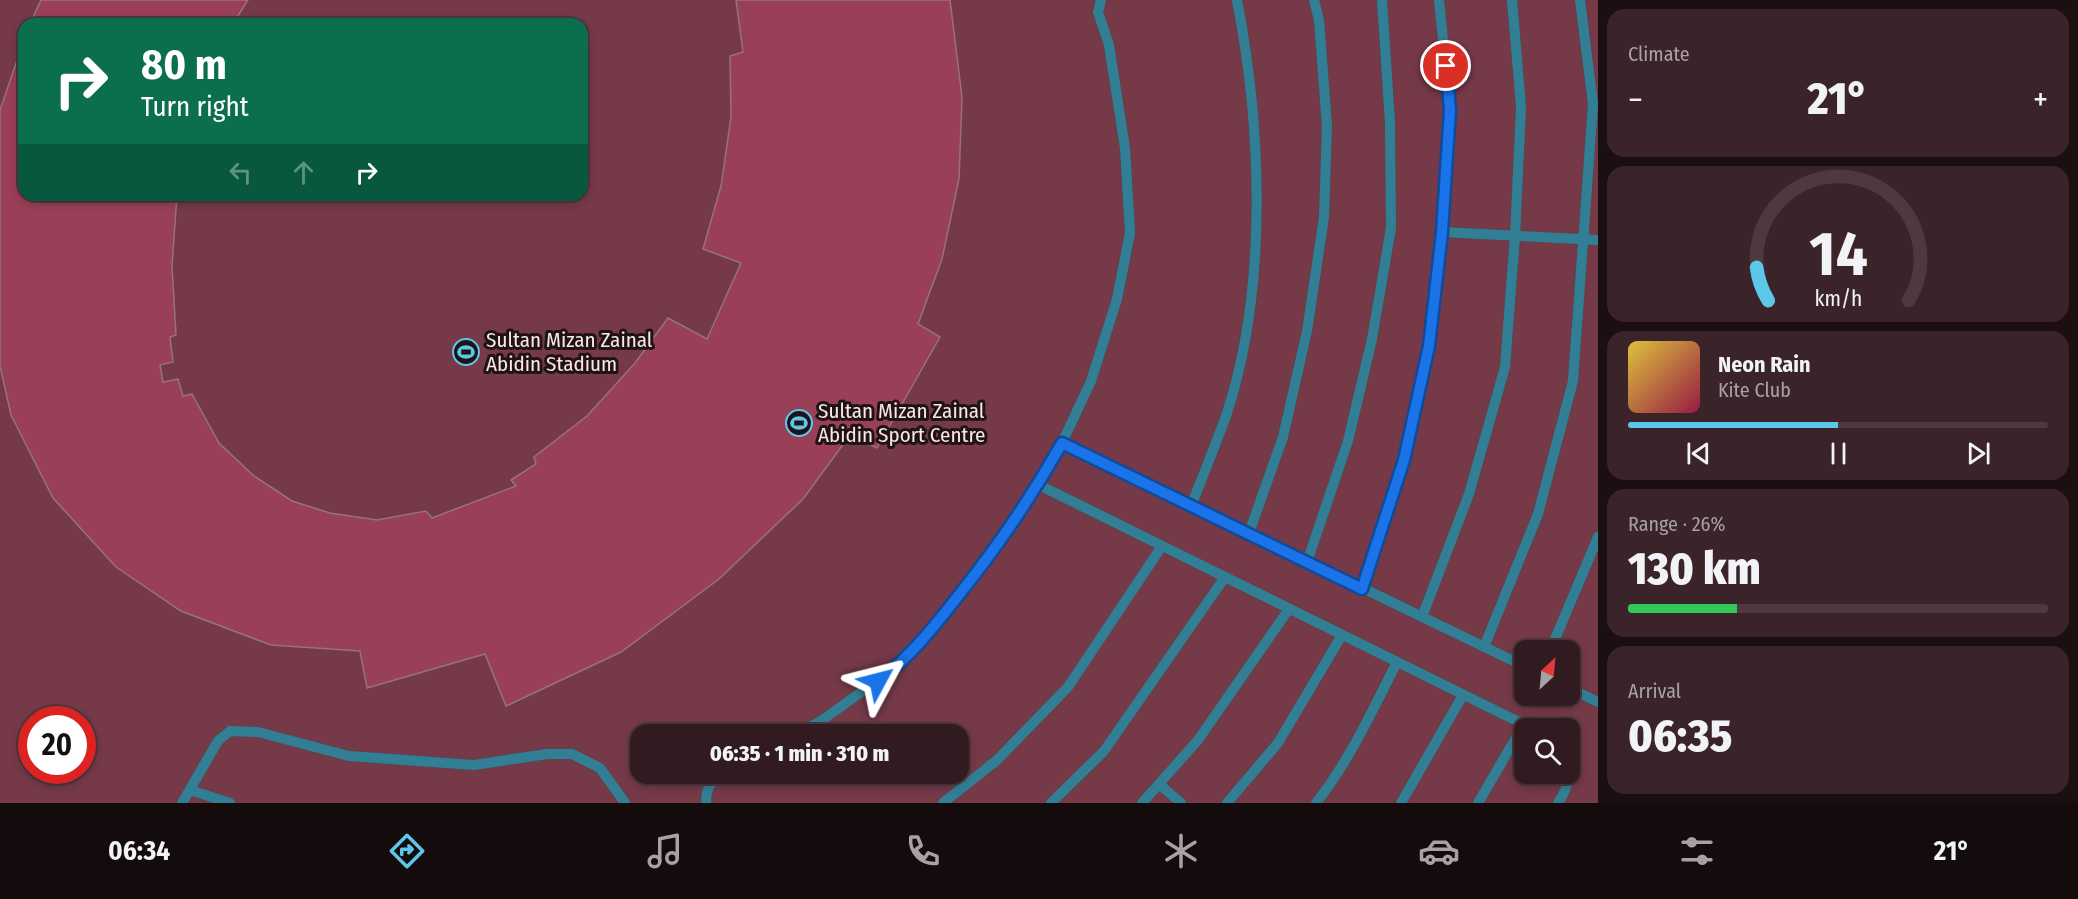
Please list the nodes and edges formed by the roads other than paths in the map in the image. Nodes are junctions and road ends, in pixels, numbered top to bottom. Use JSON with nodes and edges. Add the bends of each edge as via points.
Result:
{"nodes":[{"id":1,"x":1101,"y":0,"type":"edge"},
{"id":2,"x":1237,"y":0,"type":"edge"},
{"id":3,"x":1314,"y":0,"type":"edge"},
{"id":4,"x":1382,"y":0,"type":"edge"},
{"id":5,"x":1439,"y":0,"type":"edge"},
{"id":6,"x":1512,"y":0,"type":"edge"},
{"id":7,"x":1580,"y":0,"type":"edge"},
{"id":8,"x":1442,"y":232,"type":"junction"},
{"id":9,"x":1515,"y":236,"type":"junction"},
{"id":10,"x":1585,"y":239,"type":"junction"},
{"id":11,"x":1598,"y":240,"type":"edge"},
{"id":12,"x":1062,"y":443,"type":"junction"},
{"id":13,"x":1039,"y":485,"type":"junction"},
{"id":14,"x":1191,"y":506,"type":"junction"},
{"id":15,"x":1249,"y":533,"type":"junction"},
{"id":16,"x":1598,"y":537,"type":"edge"},
{"id":17,"x":1162,"y":546,"type":"junction"},
{"id":18,"x":1307,"y":562,"type":"junction"},
{"id":19,"x":1225,"y":577,"type":"junction"},
{"id":20,"x":1362,"y":589,"type":"junction"},
{"id":21,"x":1289,"y":609,"type":"junction"},
{"id":22,"x":1422,"y":617,"type":"junction"},
{"id":23,"x":1342,"y":635,"type":"junction"},
{"id":24,"x":1555,"y":640,"type":"edge"},
{"id":25,"x":1484,"y":647,"type":"junction"},
{"id":26,"x":1514,"y":661,"type":"edge"},
{"id":27,"x":1397,"y":662,"type":"junction"},
{"id":28,"x":1580,"y":693,"type":"edge"},
{"id":29,"x":1463,"y":695,"type":"junction"},
{"id":30,"x":1598,"y":702,"type":"edge"},
{"id":31,"x":1514,"y":720,"type":"edge"},
{"id":32,"x":814,"y":724,"type":"edge"},
{"id":33,"x":1514,"y":748,"type":"edge"},
{"id":34,"x":710,"y":784,"type":"edge"},
{"id":35,"x":1159,"y":784,"type":"junction"},
{"id":36,"x":1568,"y":784,"type":"edge"},
{"id":37,"x":190,"y":790,"type":"junction"},
{"id":38,"x":182,"y":803,"type":"edge"},
{"id":39,"x":230,"y":803,"type":"edge"},
{"id":40,"x":625,"y":803,"type":"edge"},
{"id":41,"x":706,"y":803,"type":"edge"},
{"id":42,"x":943,"y":803,"type":"edge"},
{"id":43,"x":1051,"y":803,"type":"edge"},
{"id":44,"x":1142,"y":803,"type":"edge"},
{"id":45,"x":1181,"y":803,"type":"edge"},
{"id":46,"x":1227,"y":803,"type":"edge"},
{"id":47,"x":1316,"y":803,"type":"edge"},
{"id":48,"x":1401,"y":803,"type":"edge"},
{"id":49,"x":1478,"y":803,"type":"edge"},
{"id":50,"x":1558,"y":803,"type":"edge"}],
"edges":[{"from":1,"to":12,"type":"lane","via":[[1098,12],[1109,45],[1125,148],[1130,232],[1111,320],[1091,381]]},
{"from":2,"to":14,"type":"lane","via":[[1255,136],[1255,243],[1248,320],[1226,414]]},
{"from":3,"to":15,"type":"lane","via":[[1327,126],[1324,217],[1307,331],[1283,437]]},
{"from":4,"to":18,"type":"lane","via":[[1390,123],[1391,228],[1372,339],[1348,441]]},
{"from":5,"to":8,"type":"lane","via":[[1450,110]]},
{"from":6,"to":9,"type":"lane","via":[[1521,107]]},
{"from":7,"to":10,"type":"lane","via":[[1593,104]]},
{"from":8,"to":9,"type":"lane"},
{"from":8,"to":20,"type":"lane","via":[[1429,346],[1404,460]]},
{"from":9,"to":10,"type":"lane"},
{"from":9,"to":22,"type":"lane","via":[[1505,367],[1469,494]]},
{"from":10,"to":11,"type":"lane"},
{"from":10,"to":25,"type":"lane","via":[[1573,381],[1538,514]]},
{"from":12,"to":13,"type":"lane"},
{"from":12,"to":14,"type":"lane"},
{"from":13,"to":17,"type":"lane"},
{"from":13,"to":32,"type":"lane","via":[[1013,526],[950,607],[896,667]]},
{"from":14,"to":15,"type":"lane"},
{"from":15,"to":18,"type":"lane"},
{"from":16,"to":24,"type":"lane"},
{"from":17,"to":19,"type":"lane"},
{"from":17,"to":42,"type":"lane","via":[[1068,687],[997,760]]},
{"from":18,"to":20,"type":"lane"},
{"from":19,"to":21,"type":"lane"},
{"from":19,"to":43,"type":"lane","via":[[1104,751]]},
{"from":20,"to":22,"type":"lane"},
{"from":21,"to":23,"type":"lane"},
{"from":21,"to":35,"type":"lane","via":[[1197,741]]},
{"from":22,"to":25,"type":"lane"},
{"from":23,"to":27,"type":"lane"},
{"from":23,"to":46,"type":"lane","via":[[1283,735]]},
{"from":25,"to":26,"type":"lane"},
{"from":27,"to":29,"type":"lane"},
{"from":27,"to":47,"type":"lane","via":[[1357,743]]},
{"from":28,"to":30,"type":"lane"},
{"from":29,"to":31,"type":"lane"},
{"from":29,"to":48,"type":"lane"},
{"from":33,"to":49,"type":"lane"},
{"from":34,"to":41,"type":"lane"},
{"from":35,"to":44,"type":"lane"},
{"from":35,"to":45,"type":"lane"},
{"from":36,"to":50,"type":"lane"},
{"from":37,"to":38,"type":"lane"},
{"from":37,"to":39,"type":"lane"},
{"from":37,"to":40,"type":"lane","via":[[218,741],[230,731],[258,732],[349,756],[474,765],[572,754],[600,768]]}]}
